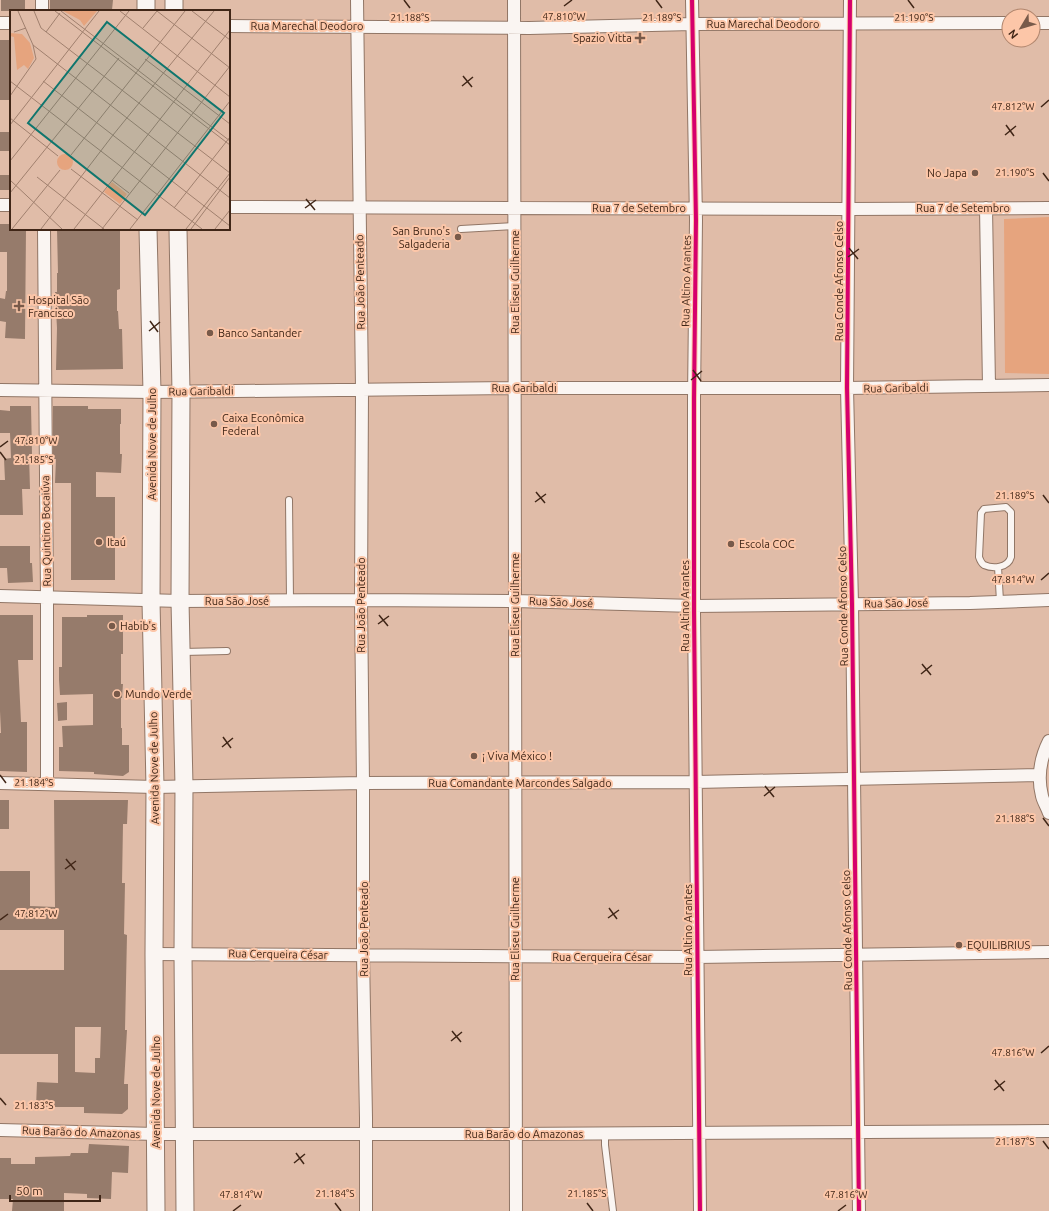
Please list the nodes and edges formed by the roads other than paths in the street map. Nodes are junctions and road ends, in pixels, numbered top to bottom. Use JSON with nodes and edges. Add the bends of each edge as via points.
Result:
{"nodes":[{"id":1,"x":357,"y":0,"type":"edge"},
{"id":2,"x":514,"y":0,"type":"edge"},
{"id":3,"x":692,"y":0,"type":"edge"},
{"id":4,"x":850,"y":0,"type":"edge"},
{"id":5,"x":1001,"y":23,"type":"edge"},
{"id":6,"x":692,"y":24,"type":"junction"},
{"id":7,"x":850,"y":24,"type":"junction"},
{"id":8,"x":230,"y":26,"type":"edge"},
{"id":9,"x":356,"y":27,"type":"junction"},
{"id":10,"x":514,"y":28,"type":"junction"},
{"id":11,"x":0,"y":204,"type":"edge"},
{"id":12,"x":10,"y":205,"type":"edge"},
{"id":13,"x":230,"y":207,"type":"edge"},
{"id":14,"x":359,"y":208,"type":"junction"},
{"id":15,"x":516,"y":208,"type":"junction"},
{"id":16,"x":986,"y":208,"type":"junction"},
{"id":17,"x":1049,"y":208,"type":"edge"},
{"id":18,"x":696,"y":209,"type":"junction"},
{"id":19,"x":848,"y":209,"type":"junction"},
{"id":20,"x":516,"y":226,"type":"junction"},
{"id":21,"x":461,"y":229,"type":"dead end"},
{"id":22,"x":44,"y":230,"type":"edge"},
{"id":23,"x":148,"y":230,"type":"edge"},
{"id":24,"x":178,"y":230,"type":"edge"},
{"id":25,"x":1049,"y":385,"type":"edge"},
{"id":26,"x":989,"y":386,"type":"junction"},
{"id":27,"x":515,"y":388,"type":"junction"},
{"id":28,"x":694,"y":388,"type":"junction"},
{"id":29,"x":847,"y":388,"type":"junction"},
{"id":30,"x":362,"y":389,"type":"junction"},
{"id":31,"x":0,"y":390,"type":"edge"},
{"id":32,"x":44,"y":391,"type":"junction"},
{"id":33,"x":152,"y":392,"type":"junction"},
{"id":34,"x":181,"y":392,"type":"junction"},
{"id":35,"x":289,"y":500,"type":"dead end"},
{"id":36,"x":998,"y":568,"type":"junction"},
{"id":37,"x":0,"y":596,"type":"edge"},
{"id":38,"x":47,"y":598,"type":"junction"},
{"id":39,"x":151,"y":600,"type":"junction"},
{"id":40,"x":290,"y":600,"type":"junction"},
{"id":41,"x":361,"y":600,"type":"junction"},
{"id":42,"x":1049,"y":600,"type":"edge"},
{"id":43,"x":180,"y":601,"type":"junction"},
{"id":44,"x":515,"y":601,"type":"junction"},
{"id":45,"x":1000,"y":602,"type":"junction"},
{"id":46,"x":852,"y":604,"type":"junction"},
{"id":47,"x":694,"y":606,"type":"junction"},
{"id":48,"x":227,"y":651,"type":"dead end"},
{"id":49,"x":181,"y":652,"type":"junction"},
{"id":50,"x":1049,"y":741,"type":"edge"},
{"id":51,"x":1039,"y":775,"type":"junction"},
{"id":52,"x":854,"y":779,"type":"junction"},
{"id":53,"x":514,"y":782,"type":"junction"},
{"id":54,"x":696,"y":782,"type":"junction"},
{"id":55,"x":0,"y":783,"type":"edge"},
{"id":56,"x":363,"y":783,"type":"junction"},
{"id":57,"x":47,"y":784,"type":"junction"},
{"id":58,"x":155,"y":786,"type":"junction"},
{"id":59,"x":184,"y":786,"type":"junction"},
{"id":60,"x":1049,"y":813,"type":"edge"},
{"id":61,"x":1049,"y":952,"type":"edge"},
{"id":62,"x":183,"y":953,"type":"junction"},
{"id":63,"x":154,"y":954,"type":"junction"},
{"id":64,"x":363,"y":955,"type":"junction"},
{"id":65,"x":856,"y":955,"type":"junction"},
{"id":66,"x":515,"y":956,"type":"junction"},
{"id":67,"x":697,"y":957,"type":"junction"},
{"id":68,"x":0,"y":1130,"type":"edge"},
{"id":69,"x":1049,"y":1130,"type":"edge"},
{"id":70,"x":858,"y":1131,"type":"junction"},
{"id":71,"x":699,"y":1133,"type":"junction"},
{"id":72,"x":156,"y":1134,"type":"junction"},
{"id":73,"x":185,"y":1134,"type":"junction"},
{"id":74,"x":366,"y":1134,"type":"junction"},
{"id":75,"x":516,"y":1134,"type":"junction"},
{"id":76,"x":605,"y":1134,"type":"junction"},
{"id":77,"x":156,"y":1211,"type":"edge"},
{"id":78,"x":185,"y":1211,"type":"edge"},
{"id":79,"x":366,"y":1211,"type":"edge"},
{"id":80,"x":516,"y":1211,"type":"edge"},
{"id":81,"x":613,"y":1211,"type":"edge"},
{"id":82,"x":700,"y":1211,"type":"edge"},
{"id":83,"x":859,"y":1211,"type":"edge"}],
"edges":[{"from":1,"to":9,"type":"street","name":"Rua João Penteado"},
{"from":2,"to":10,"type":"street","name":"Rua Eliseu Guilherme"},
{"from":3,"to":6,"type":"street","name":"Rua Altino Arantes"},
{"from":4,"to":7,"type":"street","name":"Rua Conde Afonso Celso"},
{"from":5,"to":7,"type":"street","name":"Rua Marechal Deodoro"},
{"from":6,"to":7,"type":"street","name":"Rua Marechal Deodoro"},
{"from":6,"to":10,"type":"street","name":"Rua Marechal Deodoro"},
{"from":6,"to":18,"type":"street","name":"Rua Altino Arantes"},
{"from":7,"to":19,"type":"street","name":"Rua Conde Afonso Celso"},
{"from":8,"to":9,"type":"street","name":"Rua Marechal Deodoro"},
{"from":9,"to":10,"type":"street","name":"Rua Marechal Deodoro"},
{"from":9,"to":14,"type":"street","name":"Rua João Penteado"},
{"from":10,"to":15,"type":"street","name":"Rua Eliseu Guilherme"},
{"from":11,"to":12,"type":"street"},
{"from":13,"to":14,"type":"street","name":"Rua 7 de Setembro"},
{"from":14,"to":15,"type":"street","name":"Rua 7 de Setembro"},
{"from":14,"to":30,"type":"street","name":"Rua João Penteado"},
{"from":15,"to":18,"type":"street","name":"Rua 7 de Setembro"},
{"from":15,"to":20,"type":"street","name":"Rua Eliseu Guilherme"},
{"from":16,"to":17,"type":"street","name":"Rua 7 de Setembro"},
{"from":16,"to":19,"type":"street","name":"Rua 7 de Setembro"},
{"from":16,"to":26,"type":"street"},
{"from":18,"to":19,"type":"street","name":"Rua 7 de Setembro"},
{"from":18,"to":28,"type":"street","name":"Rua Altino Arantes"},
{"from":19,"to":29,"type":"street","name":"Rua Conde Afonso Celso"},
{"from":20,"to":21,"type":"lane"},
{"from":20,"to":27,"type":"street","name":"Rua Eliseu Guilherme"},
{"from":22,"to":32,"type":"street","name":"Rua Quintino Bocaiúva"},
{"from":23,"to":33,"type":"main road","name":"Avenida Nove de Julho"},
{"from":24,"to":34,"type":"main road"},
{"from":25,"to":26,"type":"street","name":"Rua Garibaldi"},
{"from":26,"to":29,"type":"street","name":"Rua Garibaldi"},
{"from":27,"to":28,"type":"street","name":"Rua Garibaldi"},
{"from":27,"to":30,"type":"street","name":"Rua Garibaldi"},
{"from":27,"to":44,"type":"street","name":"Rua Eliseu Guilherme"},
{"from":28,"to":29,"type":"street","name":"Rua Garibaldi"},
{"from":28,"to":47,"type":"street","name":"Rua Altino Arantes"},
{"from":29,"to":46,"type":"street","name":"Rua Conde Afonso Celso"},
{"from":30,"to":34,"type":"street","name":"Rua Garibaldi"},
{"from":30,"to":41,"type":"street","name":"Rua João Penteado"},
{"from":31,"to":32,"type":"street","name":"Rua Garibaldi"},
{"from":32,"to":33,"type":"street","name":"Rua Garibaldi"},
{"from":32,"to":38,"type":"street","name":"Rua Quintino Bocaiúva"},
{"from":33,"to":34,"type":"street","name":"Rua Garibaldi"},
{"from":33,"to":39,"type":"main road","name":"Avenida Nove de Julho"},
{"from":34,"to":43,"type":"main road"},
{"from":35,"to":40,"type":"lane"},
{"from":36,"to":36,"type":"lane","via":[[1008,564],[1011,557],[1011,512],[1006,507],[984,509],[981,513],[980,561]]},
{"from":36,"to":45,"type":"lane"},
{"from":37,"to":38,"type":"street","name":"Rua São José"},
{"from":38,"to":39,"type":"street","name":"Rua São José"},
{"from":38,"to":57,"type":"street","name":"Rua Quintino Bocaiúva"},
{"from":39,"to":43,"type":"street","name":"Rua São José"},
{"from":39,"to":58,"type":"main road","name":"Avenida Nove de Julho"},
{"from":40,"to":41,"type":"street","name":"Rua São José"},
{"from":40,"to":43,"type":"street","name":"Rua São José"},
{"from":41,"to":44,"type":"street","name":"Rua São José"},
{"from":41,"to":56,"type":"street","name":"Rua João Penteado"},
{"from":42,"to":45,"type":"street","name":"Rua São José"},
{"from":43,"to":49,"type":"main road"},
{"from":44,"to":47,"type":"street","name":"Rua São José"},
{"from":44,"to":53,"type":"street","name":"Rua Eliseu Guilherme"},
{"from":45,"to":46,"type":"street","name":"Rua São José"},
{"from":46,"to":47,"type":"street","name":"Rua São José"},
{"from":46,"to":52,"type":"street","name":"Rua Conde Afonso Celso"},
{"from":47,"to":54,"type":"street","name":"Rua Altino Arantes"},
{"from":48,"to":49,"type":"lane"},
{"from":49,"to":59,"type":"main road"},
{"from":50,"to":51,"type":"street","via":[[1042,754]]},
{"from":51,"to":52,"type":"street","name":"Rua Comandante Marcondes Salgado"},
{"from":51,"to":60,"type":"street","via":[[1042,796]]},
{"from":52,"to":54,"type":"street","name":"Rua Comandante Marcondes Salgado"},
{"from":52,"to":65,"type":"street","name":"Rua Conde Afonso Celso"},
{"from":53,"to":54,"type":"street","name":"Rua Comandante Marcondes Salgado"},
{"from":53,"to":56,"type":"street","name":"Rua Comandante Marcondes Salgado"},
{"from":53,"to":66,"type":"street","name":"Rua Eliseu Guilherme"},
{"from":54,"to":67,"type":"street","name":"Rua Altino Arantes"},
{"from":55,"to":57,"type":"street","name":"Rua Comandante Marcondes Salgado"},
{"from":56,"to":59,"type":"street","name":"Rua Comandante Marcondes Salgado"},
{"from":56,"to":64,"type":"street","name":"Rua João Penteado"},
{"from":57,"to":58,"type":"street","name":"Rua Comandante Marcondes Salgado"},
{"from":58,"to":59,"type":"street","name":"Rua Comandante Marcondes Salgado"},
{"from":58,"to":63,"type":"main road","name":"Avenida Nove de Julho"},
{"from":59,"to":62,"type":"main road"},
{"from":61,"to":65,"type":"street","name":"Rua Cerqueira César"},
{"from":62,"to":63,"type":"street","name":"Rua Cerqueira César"},
{"from":62,"to":64,"type":"street","name":"Rua Cerqueira César"},
{"from":62,"to":73,"type":"main road"},
{"from":63,"to":72,"type":"main road","name":"Avenida Nove de Julho"},
{"from":64,"to":66,"type":"street","name":"Rua Cerqueira César"},
{"from":64,"to":74,"type":"street","name":"Rua João Penteado"},
{"from":65,"to":67,"type":"street","name":"Rua Cerqueira César"},
{"from":65,"to":70,"type":"street","name":"Rua Conde Afonso Celso"},
{"from":66,"to":67,"type":"street","name":"Rua Cerqueira César"},
{"from":66,"to":75,"type":"street","name":"Rua Eliseu Guilherme"},
{"from":67,"to":71,"type":"street","name":"Rua Altino Arantes"},
{"from":68,"to":72,"type":"street","name":"Rua Barão do Amazonas"},
{"from":69,"to":70,"type":"street","name":"Rua Barão do Amazonas"},
{"from":70,"to":71,"type":"street","name":"Rua Barão do Amazonas"},
{"from":70,"to":83,"type":"street","name":"Rua Conde Afonso Celso"},
{"from":71,"to":76,"type":"street","name":"Rua Barão do Amazonas"},
{"from":71,"to":82,"type":"street","name":"Rua Altino Arantes"},
{"from":72,"to":73,"type":"street","name":"Rua Barão do Amazonas"},
{"from":72,"to":77,"type":"main road","name":"Avenida Nove de Julho"},
{"from":73,"to":74,"type":"street","name":"Rua Barão do Amazonas"},
{"from":73,"to":78,"type":"main road"},
{"from":74,"to":75,"type":"street","name":"Rua Barão do Amazonas"},
{"from":74,"to":79,"type":"street","name":"Rua João Penteado"},
{"from":75,"to":76,"type":"street","name":"Rua Barão do Amazonas"},
{"from":75,"to":80,"type":"street","name":"Rua Eliseu Guilherme"},
{"from":76,"to":81,"type":"lane"}]}
